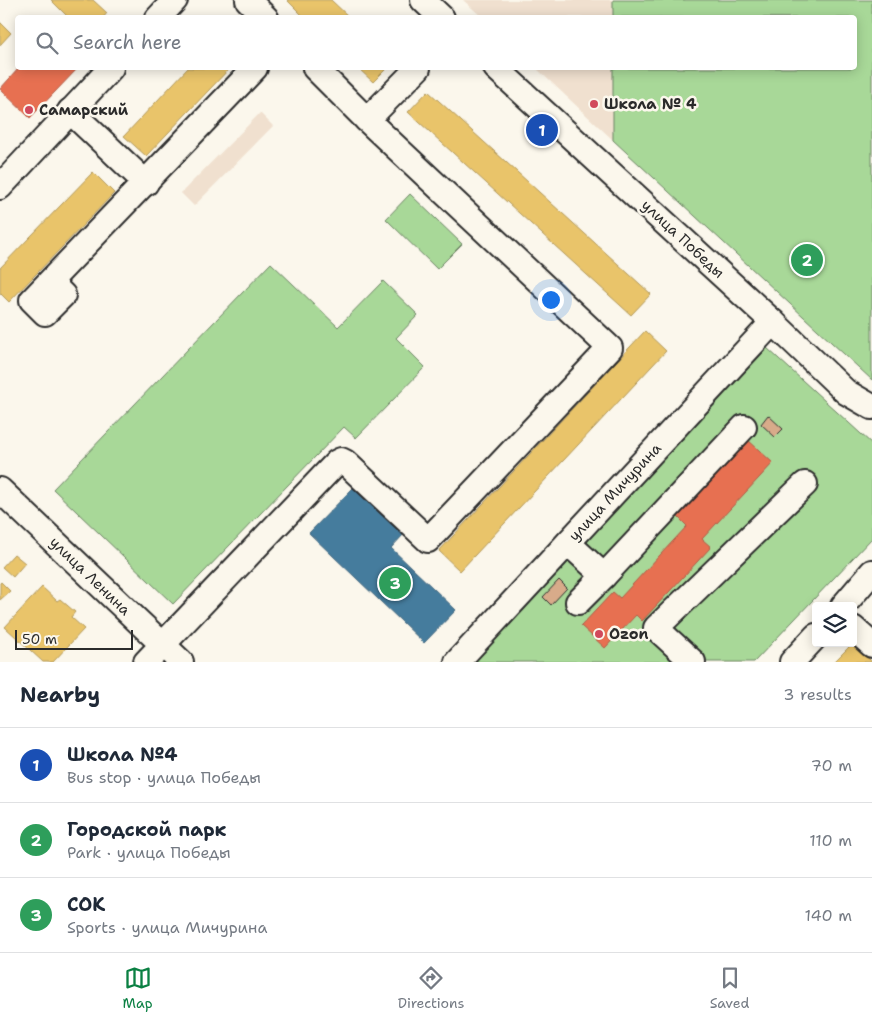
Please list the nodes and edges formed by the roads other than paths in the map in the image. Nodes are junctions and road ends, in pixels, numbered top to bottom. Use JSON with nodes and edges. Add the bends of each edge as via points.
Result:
{"nodes":[{"id":1,"x":175,"y":0,"type":"edge"},
{"id":2,"x":248,"y":0,"type":"edge"},
{"id":3,"x":423,"y":0,"type":"edge"},
{"id":4,"x":161,"y":15,"type":"edge"},
{"id":5,"x":263,"y":15,"type":"edge"},
{"id":6,"x":439,"y":15,"type":"edge"},
{"id":7,"x":109,"y":70,"type":"edge"},
{"id":8,"x":253,"y":70,"type":"edge"},
{"id":9,"x":317,"y":70,"type":"edge"},
{"id":10,"x":416,"y":70,"type":"edge"},
{"id":11,"x":498,"y":70,"type":"edge"},
{"id":12,"x":70,"y":111,"type":"junction"},
{"id":13,"x":367,"y":120,"type":"junction"},
{"id":14,"x":146,"y":183,"type":"junction"},
{"id":15,"x":0,"y":187,"type":"edge"},
{"id":16,"x":50,"y":282,"type":"dead end"},
{"id":17,"x":773,"y":322,"type":"junction"},
{"id":18,"x":872,"y":407,"type":"edge"},
{"id":19,"x":744,"y":427,"type":"dead end"},
{"id":20,"x":805,"y":484,"type":"dead end"},
{"id":21,"x":0,"y":490,"type":"edge"},
{"id":22,"x":568,"y":542,"type":"junction"},
{"id":23,"x":872,"y":572,"type":"edge"},
{"id":24,"x":604,"y":576,"type":"junction"},
{"id":25,"x":578,"y":602,"type":"dead end"},
{"id":26,"x":846,"y":602,"type":"edge"},
{"id":27,"x":857,"y":632,"type":"edge"},
{"id":28,"x":812,"y":640,"type":"edge"},
{"id":29,"x":161,"y":644,"type":"junction"},
{"id":30,"x":872,"y":645,"type":"edge"},
{"id":31,"x":146,"y":662,"type":"edge"},
{"id":32,"x":180,"y":662,"type":"edge"},
{"id":33,"x":457,"y":662,"type":"edge"},
{"id":34,"x":693,"y":662,"type":"edge"},
{"id":35,"x":792,"y":662,"type":"edge"}],
"edges":[{"from":1,"to":4,"type":"street"},
{"from":2,"to":5,"type":"street"},
{"from":3,"to":6,"type":"street"},
{"from":7,"to":12,"type":"street"},
{"from":8,"to":14,"type":"street"},
{"from":9,"to":13,"type":"street"},
{"from":10,"to":13,"type":"street"},
{"from":11,"to":17,"type":"street","name":"улица Победы"},
{"from":12,"to":14,"type":"street"},
{"from":12,"to":15,"type":"street"},
{"from":13,"to":29,"type":"street","via":[[610,348],[428,540],[341,460]]},
{"from":14,"to":16,"type":"street"},
{"from":17,"to":18,"type":"street","name":"улица Победы","via":[[846,392]]},
{"from":17,"to":22,"type":"street","name":"улица Мичурина"},
{"from":19,"to":24,"type":"street"},
{"from":20,"to":34,"type":"street","via":[[656,628]]},
{"from":21,"to":29,"type":"street","name":"улица Ленина"},
{"from":22,"to":24,"type":"street"},
{"from":22,"to":33,"type":"street","name":"улица Мичурина"},
{"from":23,"to":26,"type":"street"},
{"from":24,"to":25,"type":"street"},
{"from":27,"to":30,"type":"street"},
{"from":28,"to":35,"type":"street"},
{"from":29,"to":31,"type":"street"},
{"from":29,"to":32,"type":"street","name":"улица Ленина"}]}
